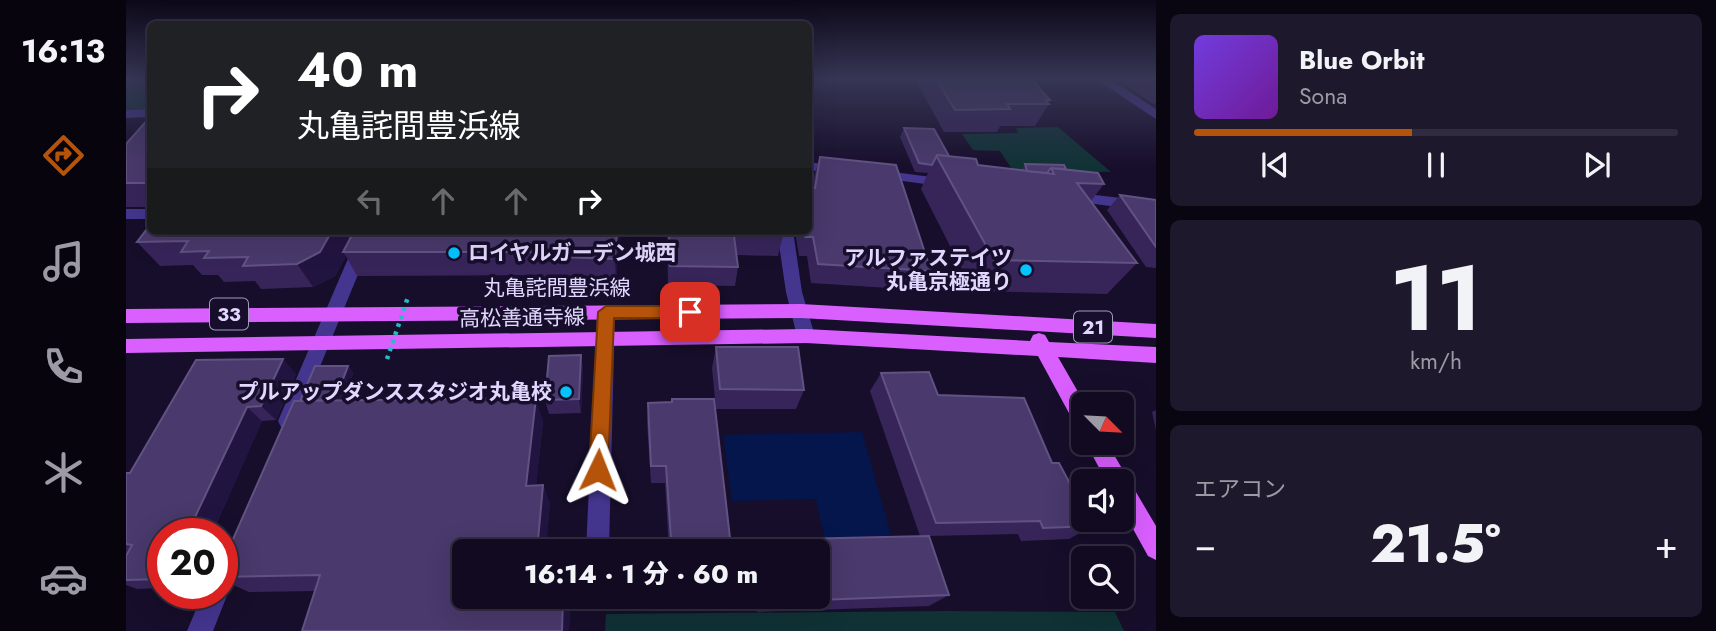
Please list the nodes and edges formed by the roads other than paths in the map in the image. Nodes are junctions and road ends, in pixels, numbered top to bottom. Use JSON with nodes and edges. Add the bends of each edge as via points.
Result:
{"nodes":[{"id":1,"x":147,"y":113,"type":"edge"},
{"id":2,"x":126,"y":114,"type":"edge"},
{"id":3,"x":812,"y":166,"type":"edge"},
{"id":4,"x":960,"y":184,"type":"edge"},
{"id":5,"x":1056,"y":195,"type":"edge"},
{"id":6,"x":1156,"y":207,"type":"edge"},
{"id":7,"x":126,"y":214,"type":"edge"},
{"id":8,"x":147,"y":214,"type":"edge"},
{"id":9,"x":366,"y":235,"type":"edge"},
{"id":10,"x":786,"y":235,"type":"edge"},
{"id":11,"x":801,"y":311,"type":"junction"},
{"id":12,"x":333,"y":312,"type":"junction"},
{"id":13,"x":606,"y":312,"type":"junction"},
{"id":14,"x":126,"y":316,"type":"edge"},
{"id":15,"x":1030,"y":322,"type":"junction"},
{"id":16,"x":1156,"y":331,"type":"edge"},
{"id":17,"x":806,"y":336,"type":"junction"},
{"id":18,"x":604,"y":340,"type":"junction"},
{"id":19,"x":321,"y":344,"type":"junction"},
{"id":20,"x":126,"y":346,"type":"edge"},
{"id":21,"x":1044,"y":349,"type":"junction"},
{"id":22,"x":1156,"y":355,"type":"edge"},
{"id":23,"x":1071,"y":398,"type":"edge"},
{"id":24,"x":282,"y":437,"type":"edge"},
{"id":25,"x":1134,"y":509,"type":"edge"},
{"id":26,"x":597,"y":539,"type":"edge"},
{"id":27,"x":1156,"y":548,"type":"edge"},
{"id":28,"x":209,"y":609,"type":"edge"},
{"id":29,"x":200,"y":631,"type":"edge"}],
"edges":[{"from":1,"to":2,"type":"street"},
{"from":3,"to":4,"type":"street"},
{"from":5,"to":6,"type":"street"},
{"from":7,"to":8,"type":"street"},
{"from":9,"to":12,"type":"street"},
{"from":10,"to":11,"type":"street"},
{"from":11,"to":13,"type":"main road","name":"丸亀詫間豊浜線","number":"33"},
{"from":11,"to":15,"type":"main road","name":"丸亀詫間豊浜線","number":"33"},
{"from":11,"to":17,"type":"street"},
{"from":12,"to":13,"type":"main road","name":"丸亀詫間豊浜線","number":"33"},
{"from":12,"to":14,"type":"main road","name":"丸亀詫間豊浜線","number":"33"},
{"from":12,"to":19,"type":"street"},
{"from":13,"to":18,"type":"street"},
{"from":15,"to":16,"type":"main road","name":"丸亀詫間豊浜線","number":"21"},
{"from":15,"to":21,"type":"main road","number":"21"},
{"from":17,"to":18,"type":"main road","name":"高松善通寺線","number":"33"},
{"from":17,"to":21,"type":"main road","name":"高松善通寺線","number":"33"},
{"from":18,"to":19,"type":"main road","name":"高松善通寺線","number":"33"},
{"from":18,"to":26,"type":"street"},
{"from":19,"to":20,"type":"main road","name":"高松善通寺線","number":"33"},
{"from":19,"to":24,"type":"street"},
{"from":21,"to":22,"type":"main road","number":"21"},
{"from":21,"to":23,"type":"main road","number":"21"},
{"from":25,"to":27,"type":"main road"},
{"from":28,"to":29,"type":"street"}]}
